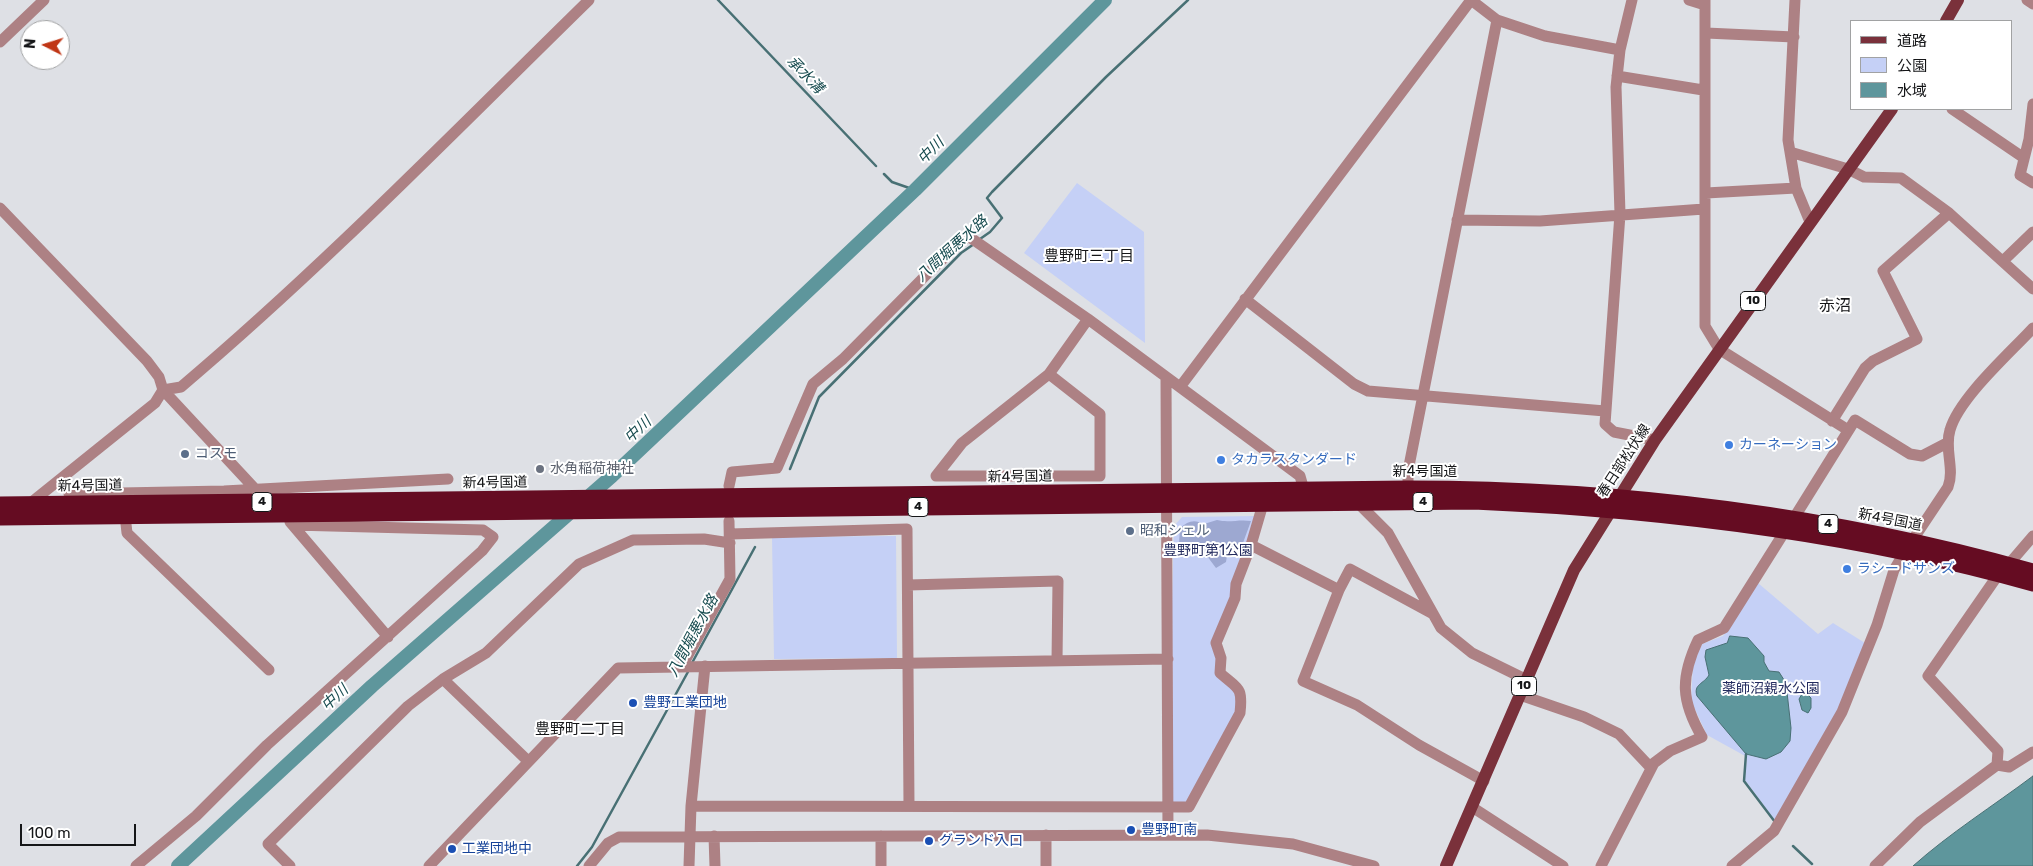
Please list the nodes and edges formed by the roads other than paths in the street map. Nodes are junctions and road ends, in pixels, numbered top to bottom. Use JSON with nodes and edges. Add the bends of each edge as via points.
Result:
{"nodes":[{"id":1,"x":44,"y":0,"type":"edge"},
{"id":2,"x":589,"y":0,"type":"edge"},
{"id":3,"x":1471,"y":0,"type":"edge"},
{"id":4,"x":1632,"y":0,"type":"edge"},
{"id":5,"x":1689,"y":0,"type":"edge"},
{"id":6,"x":1794,"y":0,"type":"edge"},
{"id":7,"x":1958,"y":0,"type":"edge"},
{"id":8,"x":2027,"y":0,"type":"edge"},
{"id":9,"x":1705,"y":2,"type":"edge"},
{"id":10,"x":2033,"y":4,"type":"edge"},
{"id":11,"x":1496,"y":20,"type":"junction"},
{"id":12,"x":1947,"y":20,"type":"edge"},
{"id":13,"x":1706,"y":33,"type":"junction"},
{"id":14,"x":1794,"y":37,"type":"junction"},
{"id":15,"x":0,"y":42,"type":"edge"},
{"id":16,"x":1620,"y":50,"type":"junction"},
{"id":17,"x":1617,"y":76,"type":"junction"},
{"id":18,"x":1703,"y":90,"type":"junction"},
{"id":19,"x":2033,"y":104,"type":"edge"},
{"id":20,"x":1891,"y":110,"type":"edge"},
{"id":21,"x":1953,"y":110,"type":"edge"},
{"id":22,"x":1790,"y":152,"type":"junction"},
{"id":23,"x":2024,"y":158,"type":"junction"},
{"id":24,"x":1848,"y":170,"type":"junction"},
{"id":25,"x":2033,"y":183,"type":"edge"},
{"id":26,"x":1796,"y":188,"type":"junction"},
{"id":27,"x":1706,"y":193,"type":"junction"},
{"id":28,"x":0,"y":208,"type":"edge"},
{"id":29,"x":1704,"y":209,"type":"junction"},
{"id":30,"x":1949,"y":213,"type":"junction"},
{"id":31,"x":1620,"y":214,"type":"junction"},
{"id":32,"x":1457,"y":220,"type":"junction"},
{"id":33,"x":1810,"y":222,"type":"junction"},
{"id":34,"x":2033,"y":232,"type":"edge"},
{"id":35,"x":2004,"y":260,"type":"junction"},
{"id":36,"x":2033,"y":289,"type":"edge"},
{"id":37,"x":1245,"y":299,"type":"junction"},
{"id":38,"x":1088,"y":319,"type":"junction"},
{"id":39,"x":2033,"y":328,"type":"edge"},
{"id":40,"x":1719,"y":349,"type":"junction"},
{"id":41,"x":1049,"y":374,"type":"junction"},
{"id":42,"x":1166,"y":377,"type":"junction"},
{"id":43,"x":1180,"y":387,"type":"junction"},
{"id":44,"x":163,"y":390,"type":"junction"},
{"id":45,"x":1423,"y":397,"type":"junction"},
{"id":46,"x":1605,"y":411,"type":"junction"},
{"id":47,"x":1832,"y":422,"type":"junction"},
{"id":48,"x":1848,"y":430,"type":"junction"},
{"id":49,"x":1654,"y":440,"type":"junction"},
{"id":50,"x":1947,"y":443,"type":"junction"},
{"id":51,"x":431,"y":480,"type":"junction"},
{"id":52,"x":448,"y":480,"type":"dead end"},
{"id":53,"x":729,"y":486,"type":"dead end"},
{"id":54,"x":1408,"y":488,"type":"junction"},
{"id":55,"x":1304,"y":490,"type":"junction"},
{"id":56,"x":431,"y":492,"type":"dead end"},
{"id":57,"x":69,"y":494,"type":"dead end"},
{"id":58,"x":257,"y":496,"type":"junction"},
{"id":59,"x":1619,"y":497,"type":"junction"},
{"id":60,"x":1167,"y":498,"type":"junction"},
{"id":61,"x":30,"y":503,"type":"junction"},
{"id":62,"x":1358,"y":503,"type":"junction"},
{"id":63,"x":0,"y":504,"type":"edge"},
{"id":64,"x":1263,"y":504,"type":"junction"},
{"id":65,"x":1610,"y":511,"type":"junction"},
{"id":66,"x":125,"y":515,"type":"junction"},
{"id":67,"x":1794,"y":518,"type":"junction"},
{"id":68,"x":288,"y":519,"type":"junction"},
{"id":69,"x":3,"y":520,"type":"edge"},
{"id":70,"x":729,"y":521,"type":"dead end"},
{"id":71,"x":1785,"y":531,"type":"junction"},
{"id":72,"x":2033,"y":536,"type":"edge"},
{"id":73,"x":730,"y":538,"type":"junction"},
{"id":74,"x":1251,"y":544,"type":"junction"},
{"id":75,"x":1908,"y":547,"type":"junction"},
{"id":76,"x":2003,"y":569,"type":"junction"},
{"id":77,"x":2033,"y":571,"type":"edge"},
{"id":78,"x":2033,"y":584,"type":"edge"},
{"id":79,"x":908,"y":585,"type":"junction"},
{"id":80,"x":1339,"y":590,"type":"junction"},
{"id":81,"x":1433,"y":614,"type":"junction"},
{"id":82,"x":388,"y":637,"type":"junction"},
{"id":83,"x":1168,"y":659,"type":"junction"},
{"id":84,"x":1057,"y":661,"type":"junction"},
{"id":85,"x":908,"y":663,"type":"junction"},
{"id":86,"x":692,"y":666,"type":"junction"},
{"id":87,"x":269,"y":670,"type":"dead end"},
{"id":88,"x":443,"y":679,"type":"junction"},
{"id":89,"x":1527,"y":680,"type":"junction"},
{"id":90,"x":1520,"y":695,"type":"junction"},
{"id":91,"x":2033,"y":752,"type":"edge"},
{"id":92,"x":528,"y":761,"type":"junction"},
{"id":93,"x":1998,"y":765,"type":"junction"},
{"id":94,"x":1651,"y":768,"type":"junction"},
{"id":95,"x":1484,"y":781,"type":"junction"},
{"id":96,"x":909,"y":805,"type":"junction"},
{"id":97,"x":691,"y":806,"type":"junction"},
{"id":98,"x":1168,"y":807,"type":"junction"},
{"id":99,"x":1472,"y":807,"type":"junction"},
{"id":100,"x":1168,"y":834,"type":"junction"},
{"id":101,"x":1046,"y":835,"type":"junction"},
{"id":102,"x":689,"y":836,"type":"junction"},
{"id":103,"x":714,"y":836,"type":"junction"},
{"id":104,"x":881,"y":836,"type":"junction"},
{"id":105,"x":136,"y":866,"type":"edge"},
{"id":106,"x":290,"y":866,"type":"edge"},
{"id":107,"x":429,"y":866,"type":"edge"},
{"id":108,"x":589,"y":866,"type":"edge"},
{"id":109,"x":689,"y":866,"type":"edge"},
{"id":110,"x":715,"y":866,"type":"edge"},
{"id":111,"x":881,"y":866,"type":"edge"},
{"id":112,"x":1046,"y":866,"type":"edge"},
{"id":113,"x":1374,"y":866,"type":"edge"},
{"id":114,"x":1446,"y":866,"type":"edge"},
{"id":115,"x":1564,"y":866,"type":"edge"},
{"id":116,"x":1601,"y":866,"type":"edge"},
{"id":117,"x":1732,"y":866,"type":"edge"},
{"id":118,"x":1875,"y":866,"type":"edge"}],
"edges":[{"from":1,"to":15,"type":"street"},
{"from":2,"to":44,"type":"street","via":[[365,222],[273,307],[181,387]]},
{"from":3,"to":11,"type":"street"},
{"from":3,"to":37,"type":"street"},
{"from":4,"to":16,"type":"street"},
{"from":5,"to":9,"type":"street"},
{"from":6,"to":14,"type":"street"},
{"from":7,"to":12,"type":"main road"},
{"from":8,"to":10,"type":"street"},
{"from":9,"to":13,"type":"street"},
{"from":11,"to":16,"type":"street","via":[[1545,36]]},
{"from":11,"to":32,"type":"street"},
{"from":13,"to":14,"type":"street"},
{"from":13,"to":18,"type":"street"},
{"from":14,"to":22,"type":"street"},
{"from":16,"to":17,"type":"street"},
{"from":17,"to":18,"type":"street"},
{"from":17,"to":31,"type":"street"},
{"from":18,"to":27,"type":"street"},
{"from":19,"to":23,"type":"street"},
{"from":20,"to":24,"type":"main road","name":"春日部松伏線","number":"10"},
{"from":21,"to":23,"type":"street"},
{"from":22,"to":24,"type":"street"},
{"from":22,"to":26,"type":"street"},
{"from":23,"to":25,"type":"street","via":[[2020,175]]},
{"from":24,"to":30,"type":"street","via":[[1864,177],[1901,178]]},
{"from":24,"to":33,"type":"main road","name":"春日部松伏線","number":"10"},
{"from":26,"to":27,"type":"street"},
{"from":26,"to":33,"type":"street"},
{"from":27,"to":29,"type":"street"},
{"from":28,"to":44,"type":"street","via":[[147,361],[159,377]]},
{"from":29,"to":31,"type":"street"},
{"from":29,"to":40,"type":"street","via":[[1705,326]]},
{"from":30,"to":35,"type":"street"},
{"from":30,"to":47,"type":"street","via":[[1883,271],[1917,338],[1865,368]]},
{"from":31,"to":32,"type":"street","via":[[1535,222]]},
{"from":31,"to":46,"type":"street"},
{"from":32,"to":45,"type":"street"},
{"from":33,"to":40,"type":"main road","name":"春日部松伏線","number":"10"},
{"from":34,"to":35,"type":"street"},
{"from":35,"to":36,"type":"street"},
{"from":37,"to":43,"type":"street"},
{"from":37,"to":45,"type":"street","via":[[1363,389]]},
{"from":38,"to":41,"type":"street"},
{"from":38,"to":42,"type":"street"},
{"from":38,"to":53,"type":"street","via":[[968,236],[814,384],[776,468],[732,472]]},
{"from":39,"to":50,"type":"street","via":[[1967,400],[1951,427]]},
{"from":40,"to":47,"type":"street"},
{"from":40,"to":49,"type":"main road","name":"春日部松伏線","number":"10"},
{"from":41,"to":41,"type":"street","via":[[962,443],[936,476],[1100,476],[1100,414]]},
{"from":42,"to":43,"type":"street"},
{"from":42,"to":60,"type":"street"},
{"from":43,"to":55,"type":"street","via":[[1300,476]]},
{"from":44,"to":58,"type":"street"},
{"from":44,"to":61,"type":"street","via":[[155,403]]},
{"from":45,"to":46,"type":"street"},
{"from":45,"to":54,"type":"street","via":[[1408,471]]},
{"from":46,"to":49,"type":"street","via":[[1605,424],[1614,432]]},
{"from":47,"to":48,"type":"street"},
{"from":48,"to":50,"type":"street","via":[[1855,420],[1910,454],[1922,456]]},
{"from":48,"to":67,"type":"street"},
{"from":49,"to":59,"type":"main road","name":"春日部松伏線","number":"10"},
{"from":50,"to":75,"type":"street","via":[[1952,478]]},
{"from":51,"to":52,"type":"street"},
{"from":51,"to":56,"type":"street"},
{"from":51,"to":58,"type":"street"},
{"from":54,"to":55,"type":"highway","name":"新4号国道","number":"4"},
{"from":54,"to":59,"type":"highway","name":"新4号国道","number":"4"},
{"from":55,"to":60,"type":"highway","name":"新4号国道","number":"4"},
{"from":57,"to":58,"type":"street"},
{"from":58,"to":60,"type":"highway","name":"新4号国道","number":"4"},
{"from":58,"to":61,"type":"highway","name":"新4号国道","number":"4"},
{"from":59,"to":65,"type":"main road","name":"春日部松伏線","number":"10"},
{"from":59,"to":67,"type":"highway","name":"新4号国道","number":"4"},
{"from":60,"to":64,"type":"highway","name":"新4号国道","number":"4"},
{"from":60,"to":68,"type":"highway","name":"新4号国道","number":"4","via":[[669,510],[477,511]]},
{"from":60,"to":83,"type":"street"},
{"from":61,"to":63,"type":"highway","name":"新4号国道","number":"4"},
{"from":61,"to":69,"type":"street"},
{"from":62,"to":64,"type":"highway","name":"新4号国道","number":"4"},
{"from":62,"to":65,"type":"highway","name":"新4号国道","number":"4","via":[[1474,502]]},
{"from":62,"to":81,"type":"street","via":[[1388,533]]},
{"from":64,"to":74,"type":"street"},
{"from":65,"to":71,"type":"highway","name":"新4号国道","number":"4"},
{"from":65,"to":89,"type":"main road","name":"春日部松伏線","number":"10","via":[[1574,570]]},
{"from":66,"to":68,"type":"highway","name":"新4号国道","number":"4"},
{"from":66,"to":69,"type":"highway","name":"新4号国道","number":"4"},
{"from":66,"to":87,"type":"street","via":[[127,533]]},
{"from":67,"to":75,"type":"highway","name":"新4号国道","number":"4"},
{"from":68,"to":82,"type":"street"},
{"from":68,"to":82,"type":"street","via":[[483,530],[493,536],[482,551]]},
{"from":70,"to":73,"type":"street"},
{"from":71,"to":75,"type":"highway","name":"新4号国道","number":"4"},
{"from":71,"to":94,"type":"street","via":[[1724,628],[1698,640],[1693,650],[1685,700],[1702,737],[1670,751]]},
{"from":72,"to":76,"type":"street"},
{"from":73,"to":79,"type":"street","via":[[907,529]]},
{"from":73,"to":86,"type":"street","via":[[730,579]]},
{"from":73,"to":88,"type":"street","via":[[633,540],[579,564],[486,652]]},
{"from":74,"to":80,"type":"street"},
{"from":74,"to":98,"type":"street","via":[[1236,584],[1235,598],[1216,643],[1221,658],[1220,673],[1239,688],[1242,696],[1240,713],[1192,804]]},
{"from":75,"to":76,"type":"highway","name":"新4号国道","number":"4"},
{"from":75,"to":117,"type":"street","via":[[1894,570],[1877,625],[1842,712],[1777,825]]},
{"from":76,"to":77,"type":"highway","name":"新4号国道","number":"4"},
{"from":76,"to":78,"type":"highway","name":"新4号国道","number":"4"},
{"from":76,"to":93,"type":"street","via":[[1928,676],[1998,751]]},
{"from":79,"to":84,"type":"street","via":[[1058,581]]},
{"from":79,"to":85,"type":"street"},
{"from":80,"to":81,"type":"street","via":[[1350,569]]},
{"from":80,"to":95,"type":"street","via":[[1303,681],[1357,705]]},
{"from":81,"to":89,"type":"street","via":[[1441,628],[1472,653]]},
{"from":82,"to":105,"type":"street","via":[[267,745],[196,816]]},
{"from":83,"to":84,"type":"street"},
{"from":83,"to":98,"type":"street"},
{"from":84,"to":85,"type":"street"},
{"from":85,"to":86,"type":"street"},
{"from":85,"to":96,"type":"street"},
{"from":86,"to":92,"type":"street","via":[[614,671]]},
{"from":86,"to":97,"type":"street"},
{"from":88,"to":92,"type":"street"},
{"from":88,"to":106,"type":"street","via":[[408,706],[268,844]]},
{"from":89,"to":90,"type":"main road","name":"春日部松伏線","number":"10"},
{"from":90,"to":94,"type":"street","via":[[1584,717],[1619,734]]},
{"from":90,"to":95,"type":"main road","name":"春日部松伏線","number":"10"},
{"from":91,"to":93,"type":"street","via":[[2010,767]]},
{"from":92,"to":107,"type":"street"},
{"from":93,"to":118,"type":"street","via":[[1920,822]]},
{"from":94,"to":116,"type":"street"},
{"from":95,"to":99,"type":"main road","name":"春日部松伏線","number":"10"},
{"from":96,"to":97,"type":"street"},
{"from":96,"to":98,"type":"street"},
{"from":97,"to":102,"type":"street"},
{"from":98,"to":100,"type":"street"},
{"from":99,"to":114,"type":"main road","name":"春日部松伏線","number":"10"},
{"from":99,"to":115,"type":"street"},
{"from":100,"to":101,"type":"street"},
{"from":100,"to":113,"type":"street","via":[[1269,840],[1317,849]]},
{"from":101,"to":104,"type":"street"},
{"from":101,"to":112,"type":"street"},
{"from":102,"to":103,"type":"street"},
{"from":102,"to":108,"type":"street","via":[[619,837],[608,843]]},
{"from":102,"to":109,"type":"street"},
{"from":103,"to":104,"type":"street"},
{"from":103,"to":110,"type":"street"},
{"from":104,"to":111,"type":"street"}]}
